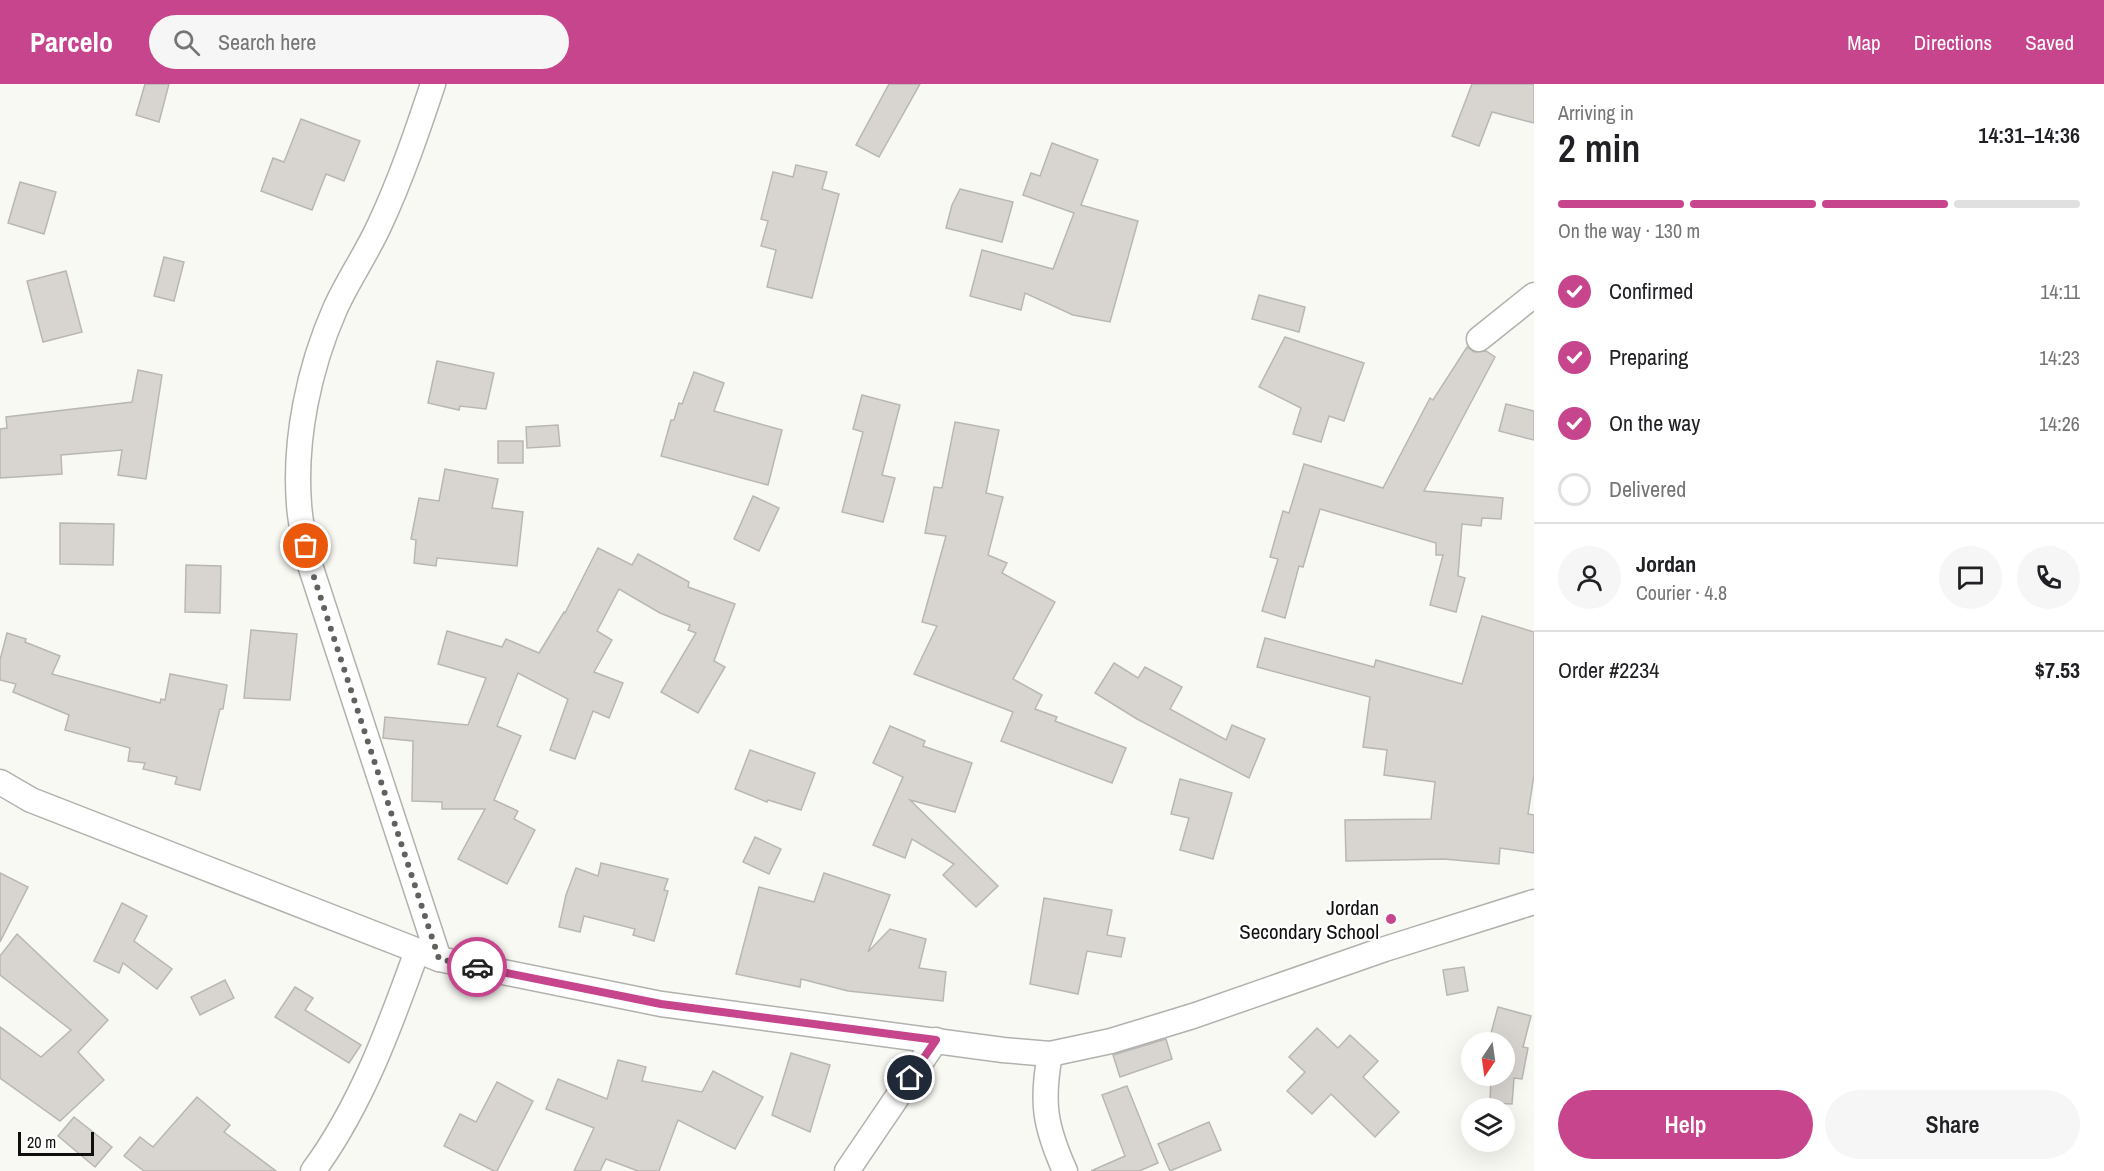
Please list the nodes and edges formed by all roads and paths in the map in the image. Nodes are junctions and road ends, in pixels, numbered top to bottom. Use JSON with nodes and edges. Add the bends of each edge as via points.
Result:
{"nodes":[{"id":1,"x":433,"y":84,"type":"edge"},
{"id":2,"x":1534,"y":295,"type":"edge"},
{"id":3,"x":1479,"y":339,"type":"dead end"},
{"id":4,"x":0,"y":782,"type":"edge"},
{"id":5,"x":1534,"y":902,"type":"edge"},
{"id":6,"x":428,"y":955,"type":"junction"},
{"id":7,"x":936,"y":1040,"type":"junction"},
{"id":8,"x":1050,"y":1054,"type":"junction"},
{"id":9,"x":313,"y":1171,"type":"edge"},
{"id":10,"x":847,"y":1171,"type":"edge"},
{"id":11,"x":1065,"y":1171,"type":"edge"}],
"edges":[{"from":1,"to":6,"type":"street","via":[[380,226],[336,307],[321,345],[310,382],[298,476],[309,562]]},
{"from":2,"to":3,"type":"street"},
{"from":4,"to":6,"type":"street","via":[[31,800]]},
{"from":5,"to":8,"type":"street","via":[[1326,968],[1193,1017]]},
{"from":6,"to":7,"type":"street","via":[[661,1004]]},
{"from":6,"to":9,"type":"street","via":[[395,1013],[337,1134]]},
{"from":7,"to":8,"type":"street"},
{"from":7,"to":10,"type":"street"},
{"from":8,"to":11,"type":"street","via":[[1044,1100],[1047,1126]]}]}
